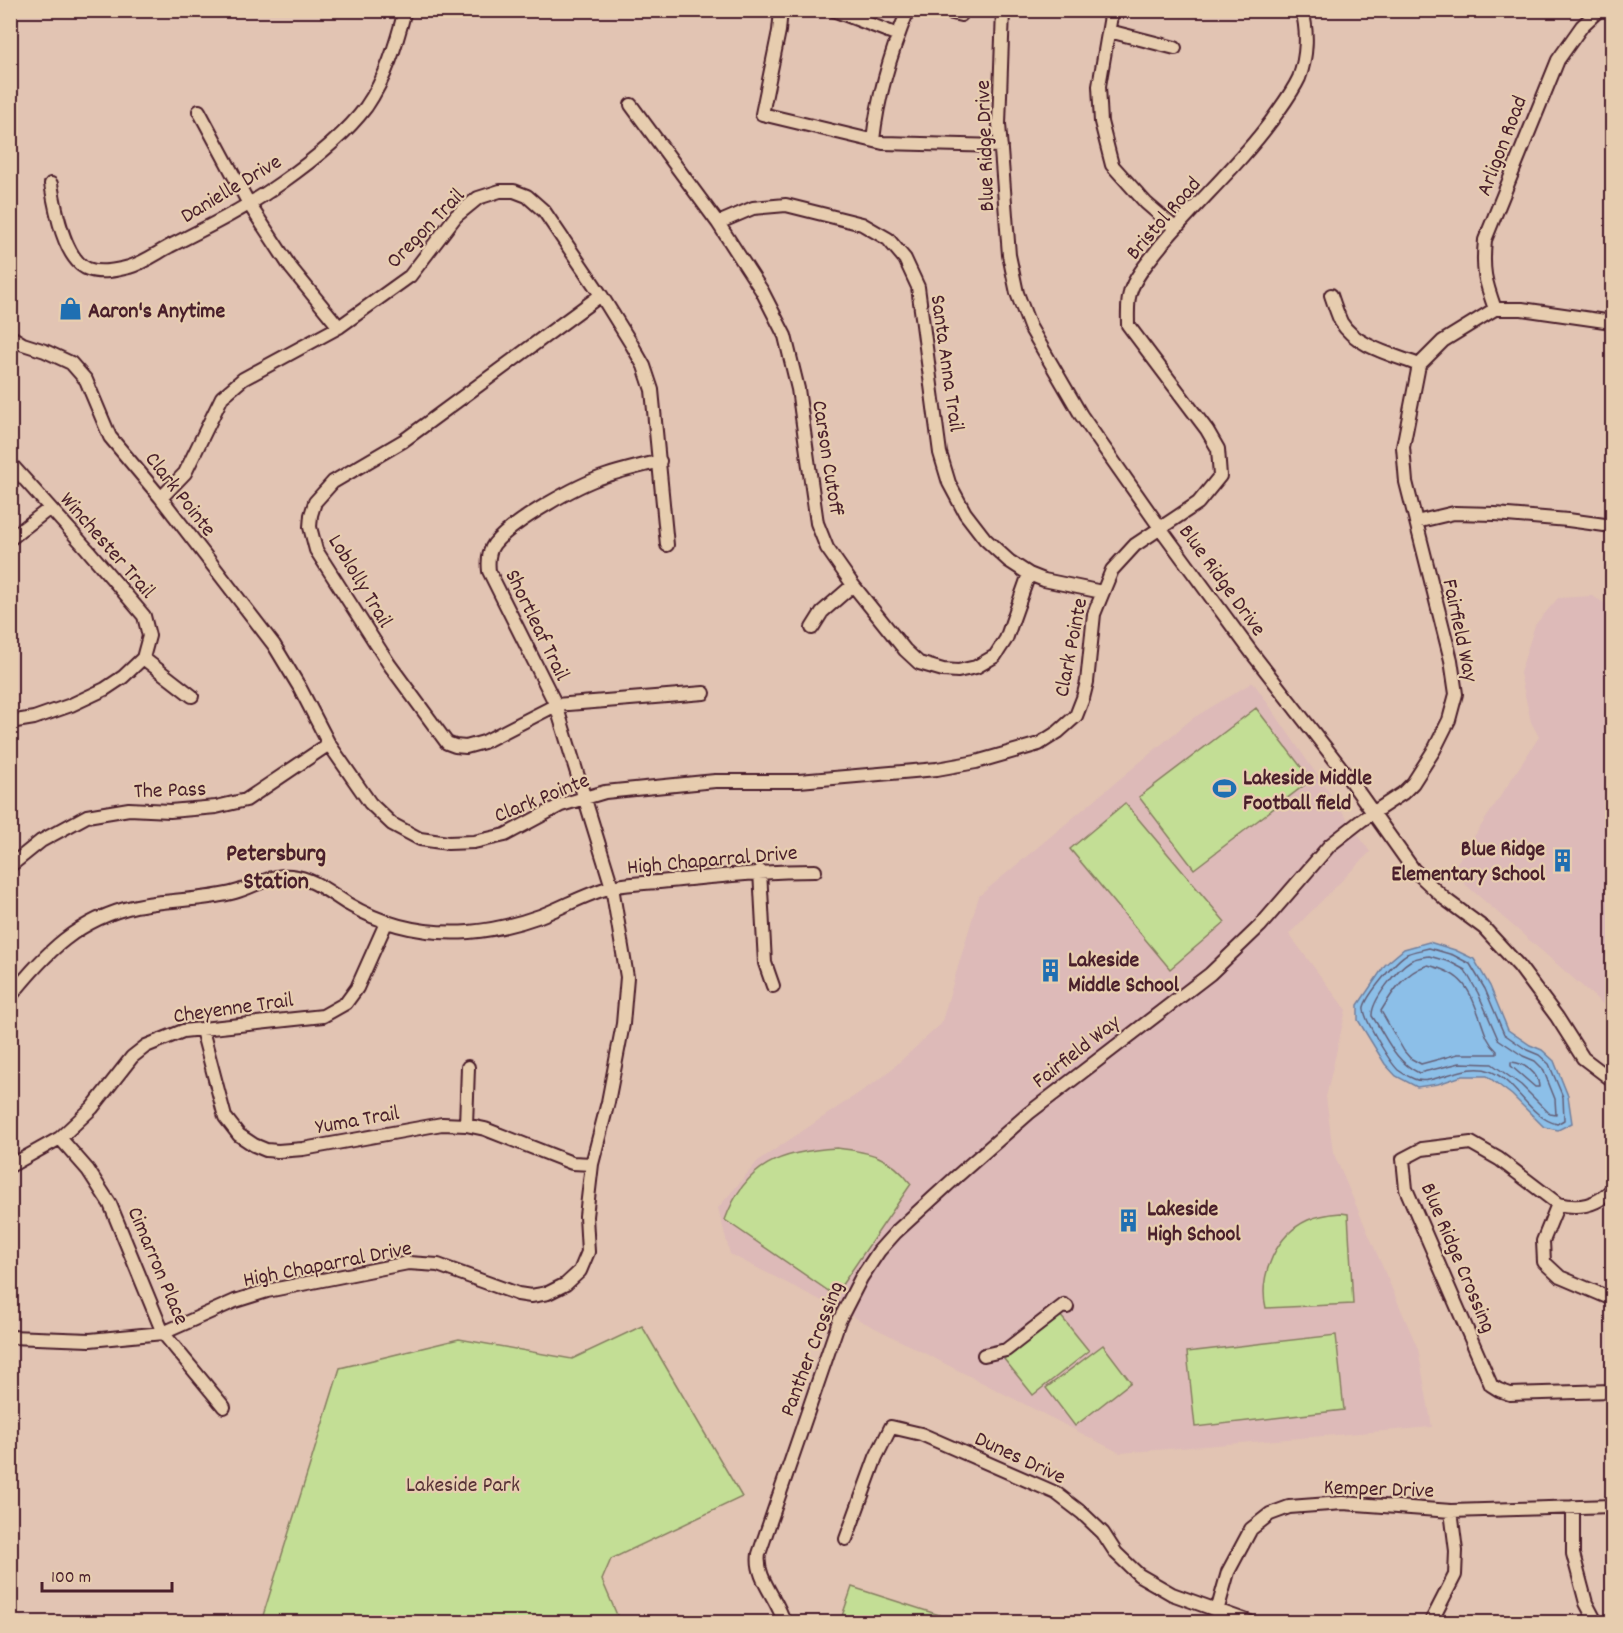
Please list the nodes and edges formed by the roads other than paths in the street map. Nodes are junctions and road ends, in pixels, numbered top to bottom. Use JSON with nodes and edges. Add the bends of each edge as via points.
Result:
{"nodes":[{"id":1,"x":405,"y":10,"type":"edge"},
{"id":2,"x":781,"y":10,"type":"edge"},
{"id":3,"x":833,"y":10,"type":"edge"},
{"id":4,"x":908,"y":10,"type":"edge"},
{"id":5,"x":940,"y":10,"type":"edge"},
{"id":6,"x":1003,"y":10,"type":"edge"},
{"id":7,"x":1113,"y":10,"type":"edge"},
{"id":8,"x":1302,"y":10,"type":"edge"},
{"id":9,"x":1599,"y":10,"type":"edge"},
{"id":10,"x":961,"y":15,"type":"dead end"},
{"id":11,"x":1109,"y":32,"type":"junction"},
{"id":12,"x":898,"y":35,"type":"junction"},
{"id":13,"x":1175,"y":48,"type":"dead end"},
{"id":14,"x":632,"y":105,"type":"dead end"},
{"id":15,"x":199,"y":111,"type":"dead end"},
{"id":16,"x":873,"y":140,"type":"junction"},
{"id":17,"x":1001,"y":146,"type":"junction"},
{"id":18,"x":51,"y":184,"type":"dead end"},
{"id":19,"x":249,"y":204,"type":"junction"},
{"id":20,"x":718,"y":223,"type":"junction"},
{"id":21,"x":1175,"y":228,"type":"junction"},
{"id":22,"x":601,"y":295,"type":"junction"},
{"id":23,"x":1331,"y":295,"type":"dead end"},
{"id":24,"x":1495,"y":309,"type":"junction"},
{"id":25,"x":1612,"y":321,"type":"edge"},
{"id":26,"x":339,"y":327,"type":"junction"},
{"id":27,"x":10,"y":336,"type":"edge"},
{"id":28,"x":1419,"y":364,"type":"junction"},
{"id":29,"x":660,"y":461,"type":"junction"},
{"id":30,"x":10,"y":463,"type":"edge"},
{"id":31,"x":161,"y":498,"type":"junction"},
{"id":32,"x":50,"y":508,"type":"junction"},
{"id":33,"x":1416,"y":522,"type":"junction"},
{"id":34,"x":1612,"y":526,"type":"edge"},
{"id":35,"x":1161,"y":529,"type":"junction"},
{"id":36,"x":10,"y":538,"type":"edge"},
{"id":37,"x":667,"y":544,"type":"dead end"},
{"id":38,"x":1029,"y":574,"type":"junction"},
{"id":39,"x":853,"y":585,"type":"junction"},
{"id":40,"x":1102,"y":592,"type":"junction"},
{"id":41,"x":812,"y":628,"type":"dead end"},
{"id":42,"x":143,"y":658,"type":"junction"},
{"id":43,"x":704,"y":693,"type":"dead end"},
{"id":44,"x":192,"y":696,"type":"dead end"},
{"id":45,"x":556,"y":705,"type":"junction"},
{"id":46,"x":10,"y":722,"type":"edge"},
{"id":47,"x":329,"y":744,"type":"junction"},
{"id":48,"x":583,"y":798,"type":"junction"},
{"id":49,"x":1372,"y":813,"type":"junction"},
{"id":50,"x":10,"y":866,"type":"edge"},
{"id":51,"x":760,"y":871,"type":"junction"},
{"id":52,"x":815,"y":871,"type":"dead end"},
{"id":53,"x":612,"y":887,"type":"junction"},
{"id":54,"x":386,"y":923,"type":"junction"},
{"id":55,"x":774,"y":986,"type":"dead end"},
{"id":56,"x":10,"y":997,"type":"edge"},
{"id":57,"x":202,"y":1030,"type":"junction"},
{"id":58,"x":468,"y":1067,"type":"dead end"},
{"id":59,"x":1612,"y":1080,"type":"edge"},
{"id":60,"x":1029,"y":1113,"type":"joint"},
{"id":61,"x":466,"y":1125,"type":"junction"},
{"id":62,"x":60,"y":1138,"type":"junction"},
{"id":63,"x":592,"y":1164,"type":"junction"},
{"id":64,"x":10,"y":1166,"type":"edge"},
{"id":65,"x":1612,"y":1190,"type":"edge"},
{"id":66,"x":1558,"y":1204,"type":"junction"},
{"id":67,"x":1612,"y":1299,"type":"edge"},
{"id":68,"x":1067,"y":1307,"type":"dead end"},
{"id":69,"x":163,"y":1333,"type":"junction"},
{"id":70,"x":10,"y":1337,"type":"edge"},
{"id":71,"x":984,"y":1354,"type":"dead end"},
{"id":72,"x":1612,"y":1391,"type":"edge"},
{"id":73,"x":224,"y":1407,"type":"dead end"},
{"id":74,"x":1612,"y":1506,"type":"edge"},
{"id":75,"x":1573,"y":1508,"type":"junction"},
{"id":76,"x":1451,"y":1510,"type":"junction"},
{"id":77,"x":846,"y":1539,"type":"dead end"},
{"id":78,"x":1215,"y":1617,"type":"edge"},
{"id":79,"x":784,"y":1623,"type":"edge"},
{"id":80,"x":1250,"y":1623,"type":"edge"},
{"id":81,"x":1431,"y":1623,"type":"edge"},
{"id":82,"x":1596,"y":1623,"type":"edge"}],
"edges":[{"from":1,"to":19,"type":"street","name":"Danielle Drive","via":[[382,82],[365,109],[283,182]]},
{"from":2,"to":16,"type":"street","via":[[762,114]]},
{"from":3,"to":12,"type":"street"},
{"from":4,"to":12,"type":"street"},
{"from":5,"to":10,"type":"street"},
{"from":6,"to":17,"type":"street","name":"Blue Ridge Drive"},
{"from":7,"to":11,"type":"street"},
{"from":8,"to":21,"type":"street","name":"Bristol Road","via":[[1305,54],[1299,78],[1287,100],[1258,140]]},
{"from":9,"to":24,"type":"street","name":"Arligon Road","via":[[1558,60],[1485,240],[1483,265]]},
{"from":11,"to":13,"type":"street"},
{"from":11,"to":21,"type":"street","via":[[1099,86],[1101,122],[1112,165]]},
{"from":12,"to":16,"type":"street","via":[[877,108]]},
{"from":14,"to":20,"type":"street","name":"Carson Cutoff"},
{"from":15,"to":19,"type":"street"},
{"from":16,"to":17,"type":"street"},
{"from":17,"to":35,"type":"street","name":"Blue Ridge Drive","via":[[1010,255],[1017,293],[1030,327],[1081,415]]},
{"from":18,"to":19,"type":"street","name":"Danielle Drive","via":[[56,214],[69,247],[79,264],[102,272],[131,266]]},
{"from":19,"to":26,"type":"street","via":[[291,268]]},
{"from":20,"to":38,"type":"street","name":"Santa Anna Trail","via":[[753,208],[786,205],[861,224],[888,239],[905,259],[918,287],[940,453],[949,483],[965,513],[985,538]]},
{"from":20,"to":39,"type":"street","name":"Carson Cutoff","via":[[762,291],[785,336],[798,388],[817,523],[827,548]]},
{"from":21,"to":35,"type":"street","name":"Bristol Road","via":[[1146,264],[1130,292],[1128,325],[1207,430],[1218,449],[1220,476],[1198,503]]},
{"from":22,"to":26,"type":"street","name":"Oregon Trail","via":[[544,211],[527,196],[500,190],[478,198],[456,216],[410,276]]},
{"from":22,"to":29,"type":"street","name":"Oregon Trail","via":[[644,366],[652,390]]},
{"from":22,"to":45,"type":"street","name":"Loblolly Trail","via":[[403,441],[333,482],[315,502],[310,515],[316,550],[389,664],[447,743],[466,747],[484,742]]},
{"from":23,"to":28,"type":"street","via":[[1342,323],[1354,336]]},
{"from":24,"to":25,"type":"street"},
{"from":24,"to":28,"type":"street","via":[[1443,341]]},
{"from":26,"to":31,"type":"street","name":"Oregon Trail","via":[[243,379],[222,397],[186,473]]},
{"from":27,"to":31,"type":"street","name":"Clark Pointe","via":[[71,363],[86,380],[110,437]]},
{"from":28,"to":33,"type":"street","name":"Fairfield Way","via":[[1403,447],[1406,482]]},
{"from":29,"to":37,"type":"street","name":"Oregon Trail"},
{"from":29,"to":45,"type":"street","name":"Shortleaf Trail","via":[[603,476],[540,509],[494,545],[488,559],[489,571]]},
{"from":30,"to":32,"type":"street","name":"Winchester Trail"},
{"from":31,"to":47,"type":"street","name":"Clark Pointe","via":[[274,645]]},
{"from":32,"to":36,"type":"street"},
{"from":32,"to":42,"type":"street","name":"Winchester Trail","via":[[144,616],[149,636]]},
{"from":33,"to":34,"type":"street","via":[[1454,513]]},
{"from":33,"to":49,"type":"street","name":"Fairfield Way","via":[[1451,660],[1455,694],[1449,720],[1413,783]]},
{"from":35,"to":40,"type":"street","name":"Clark Pointe","via":[[1122,557]]},
{"from":35,"to":49,"type":"street","name":"Blue Ridge Drive"},
{"from":38,"to":39,"type":"street","name":"Carson Cutoff","via":[[1006,639],[995,656],[976,667],[958,671],[919,663]]},
{"from":38,"to":40,"type":"street","name":"Santa Anna Trail"},
{"from":39,"to":41,"type":"street","via":[[822,612]]},
{"from":40,"to":48,"type":"street","name":"Clark Pointe","via":[[1094,614],[1087,682],[1080,707],[1076,716],[1039,744],[937,769],[799,781],[715,781]]},
{"from":42,"to":44,"type":"street"},
{"from":42,"to":46,"type":"street","via":[[97,693],[34,718]]},
{"from":43,"to":45,"type":"street","name":"Loblolly Trail"},
{"from":45,"to":48,"type":"street","name":"Shortleaf Trail"},
{"from":47,"to":48,"type":"street","name":"Clark Pointe","via":[[370,803],[392,824],[420,839],[465,843],[505,835]]},
{"from":47,"to":50,"type":"street","name":"The Pass","via":[[246,800],[216,807],[129,809],[87,816],[41,841]]},
{"from":48,"to":53,"type":"street","name":"High Chaparral Drive"},
{"from":49,"to":59,"type":"street","name":"Blue Ridge Drive","via":[[1413,869],[1444,899],[1484,928],[1519,966],[1583,1058]]},
{"from":49,"to":60,"type":"street","name":"Fairfield Way","via":[[1330,845],[1260,926],[1210,974]]},
{"from":51,"to":52,"type":"street","name":"High Chaparral Drive"},
{"from":51,"to":53,"type":"street","name":"High Chaparral Drive"},
{"from":51,"to":55,"type":"street","via":[[765,963]]},
{"from":53,"to":54,"type":"street","name":"High Chaparral Drive","via":[[539,916],[472,932],[439,933]]},
{"from":53,"to":63,"type":"street","name":"High Chaparral Drive","via":[[627,977],[623,1024]]},
{"from":54,"to":56,"type":"street","name":"High Chaparral Drive","via":[[307,880],[291,876],[267,879],[236,892],[136,906],[91,921],[61,941]]},
{"from":54,"to":57,"type":"street","name":"Cheyenne Trail","via":[[357,988],[345,1003],[323,1016]]},
{"from":57,"to":61,"type":"street","name":"Yuma Trail","via":[[225,1117],[239,1134],[266,1150],[303,1149],[442,1124]]},
{"from":57,"to":62,"type":"street","name":"Cheyenne Trail","via":[[166,1037],[132,1056],[92,1108]]},
{"from":58,"to":61,"type":"street"},
{"from":60,"to":79,"type":"street","name":"Panther Crossing","via":[[896,1232],[847,1302],[759,1554],[760,1570]]},
{"from":61,"to":63,"type":"street","name":"Yuma Trail","via":[[572,1163]]},
{"from":62,"to":64,"type":"street","name":"Cheyenne Trail"},
{"from":62,"to":69,"type":"street","name":"Cimarron Place","via":[[111,1204]]},
{"from":63,"to":69,"type":"street","name":"High Chaparral Drive","via":[[586,1216],[588,1252],[580,1271],[548,1293],[518,1294],[438,1265],[408,1263],[267,1291],[234,1301]]},
{"from":65,"to":66,"type":"street","via":[[1593,1204]]},
{"from":66,"to":67,"type":"street","via":[[1543,1241],[1544,1262],[1560,1277]]},
{"from":66,"to":72,"type":"street","name":"Blue Ridge Crossing","via":[[1471,1143],[1422,1149],[1402,1159],[1406,1189],[1491,1385],[1510,1394]]},
{"from":68,"to":71,"type":"street","via":[[1064,1305],[1006,1350]]},
{"from":69,"to":70,"type":"street","name":"High Chaparral Drive","via":[[90,1340]]},
{"from":69,"to":73,"type":"street","name":"Cimarron Place"},
{"from":74,"to":75,"type":"street","name":"Kemper Drive"},
{"from":75,"to":76,"type":"street","name":"Kemper Drive"},
{"from":75,"to":82,"type":"street","via":[[1573,1554],[1586,1603]]},
{"from":76,"to":78,"type":"street","name":"Kemper Drive","via":[[1343,1503],[1289,1507],[1270,1514],[1251,1529],[1227,1572]]},
{"from":76,"to":81,"type":"street","via":[[1455,1575]]},
{"from":77,"to":78,"type":"street","name":"Dunes Drive","via":[[891,1427],[943,1442],[1056,1493],[1103,1533],[1116,1553],[1139,1575]]},
{"from":78,"to":80,"type":"street"}]}
